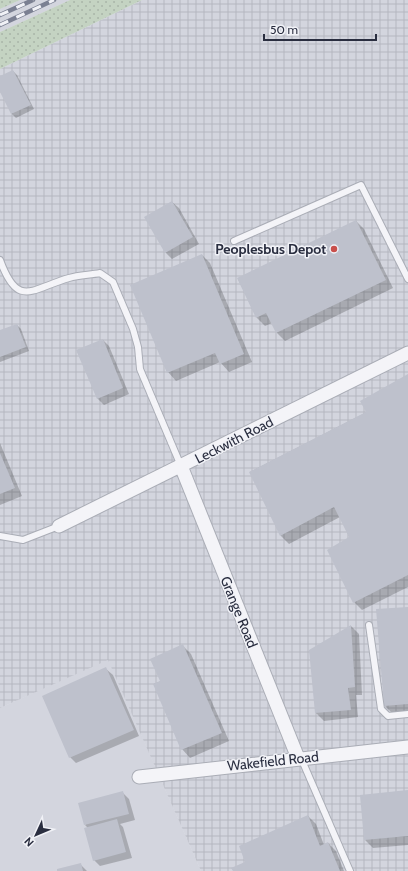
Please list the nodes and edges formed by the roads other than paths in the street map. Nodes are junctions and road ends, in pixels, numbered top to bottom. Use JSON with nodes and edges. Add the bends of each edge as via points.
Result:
{"nodes":[{"id":1,"x":234,"y":240,"type":"dead end"},
{"id":2,"x":0,"y":260,"type":"edge"},
{"id":3,"x":408,"y":279,"type":"edge"},
{"id":4,"x":408,"y":353,"type":"edge"},
{"id":5,"x":181,"y":466,"type":"junction"},
{"id":6,"x":58,"y":526,"type":"joint"},
{"id":7,"x":0,"y":536,"type":"edge"},
{"id":8,"x":369,"y":625,"type":"dead end"},
{"id":9,"x":408,"y":714,"type":"edge"},
{"id":10,"x":408,"y":747,"type":"edge"},
{"id":11,"x":300,"y":758,"type":"junction"},
{"id":12,"x":139,"y":777,"type":"dead end"},
{"id":13,"x":350,"y":871,"type":"edge"}],
"edges":[{"from":1,"to":3,"type":"lane","via":[[361,185]]},
{"from":2,"to":5,"type":"lane","via":[[7,280],[16,289],[28,292],[71,277],[100,274],[113,282],[133,329],[140,369]]},
{"from":4,"to":5,"type":"street","name":"Leckwith Road"},
{"from":5,"to":6,"type":"street","name":"Leckwith Road"},
{"from":5,"to":11,"type":"street","name":"Grange Road"},
{"from":6,"to":7,"type":"lane","via":[[23,540]]},
{"from":8,"to":9,"type":"lane","via":[[381,709],[388,716]]},
{"from":10,"to":11,"type":"street","name":"Wakefield Road"},
{"from":11,"to":12,"type":"street","name":"Wakefield Road"},
{"from":11,"to":13,"type":"lane"}]}
